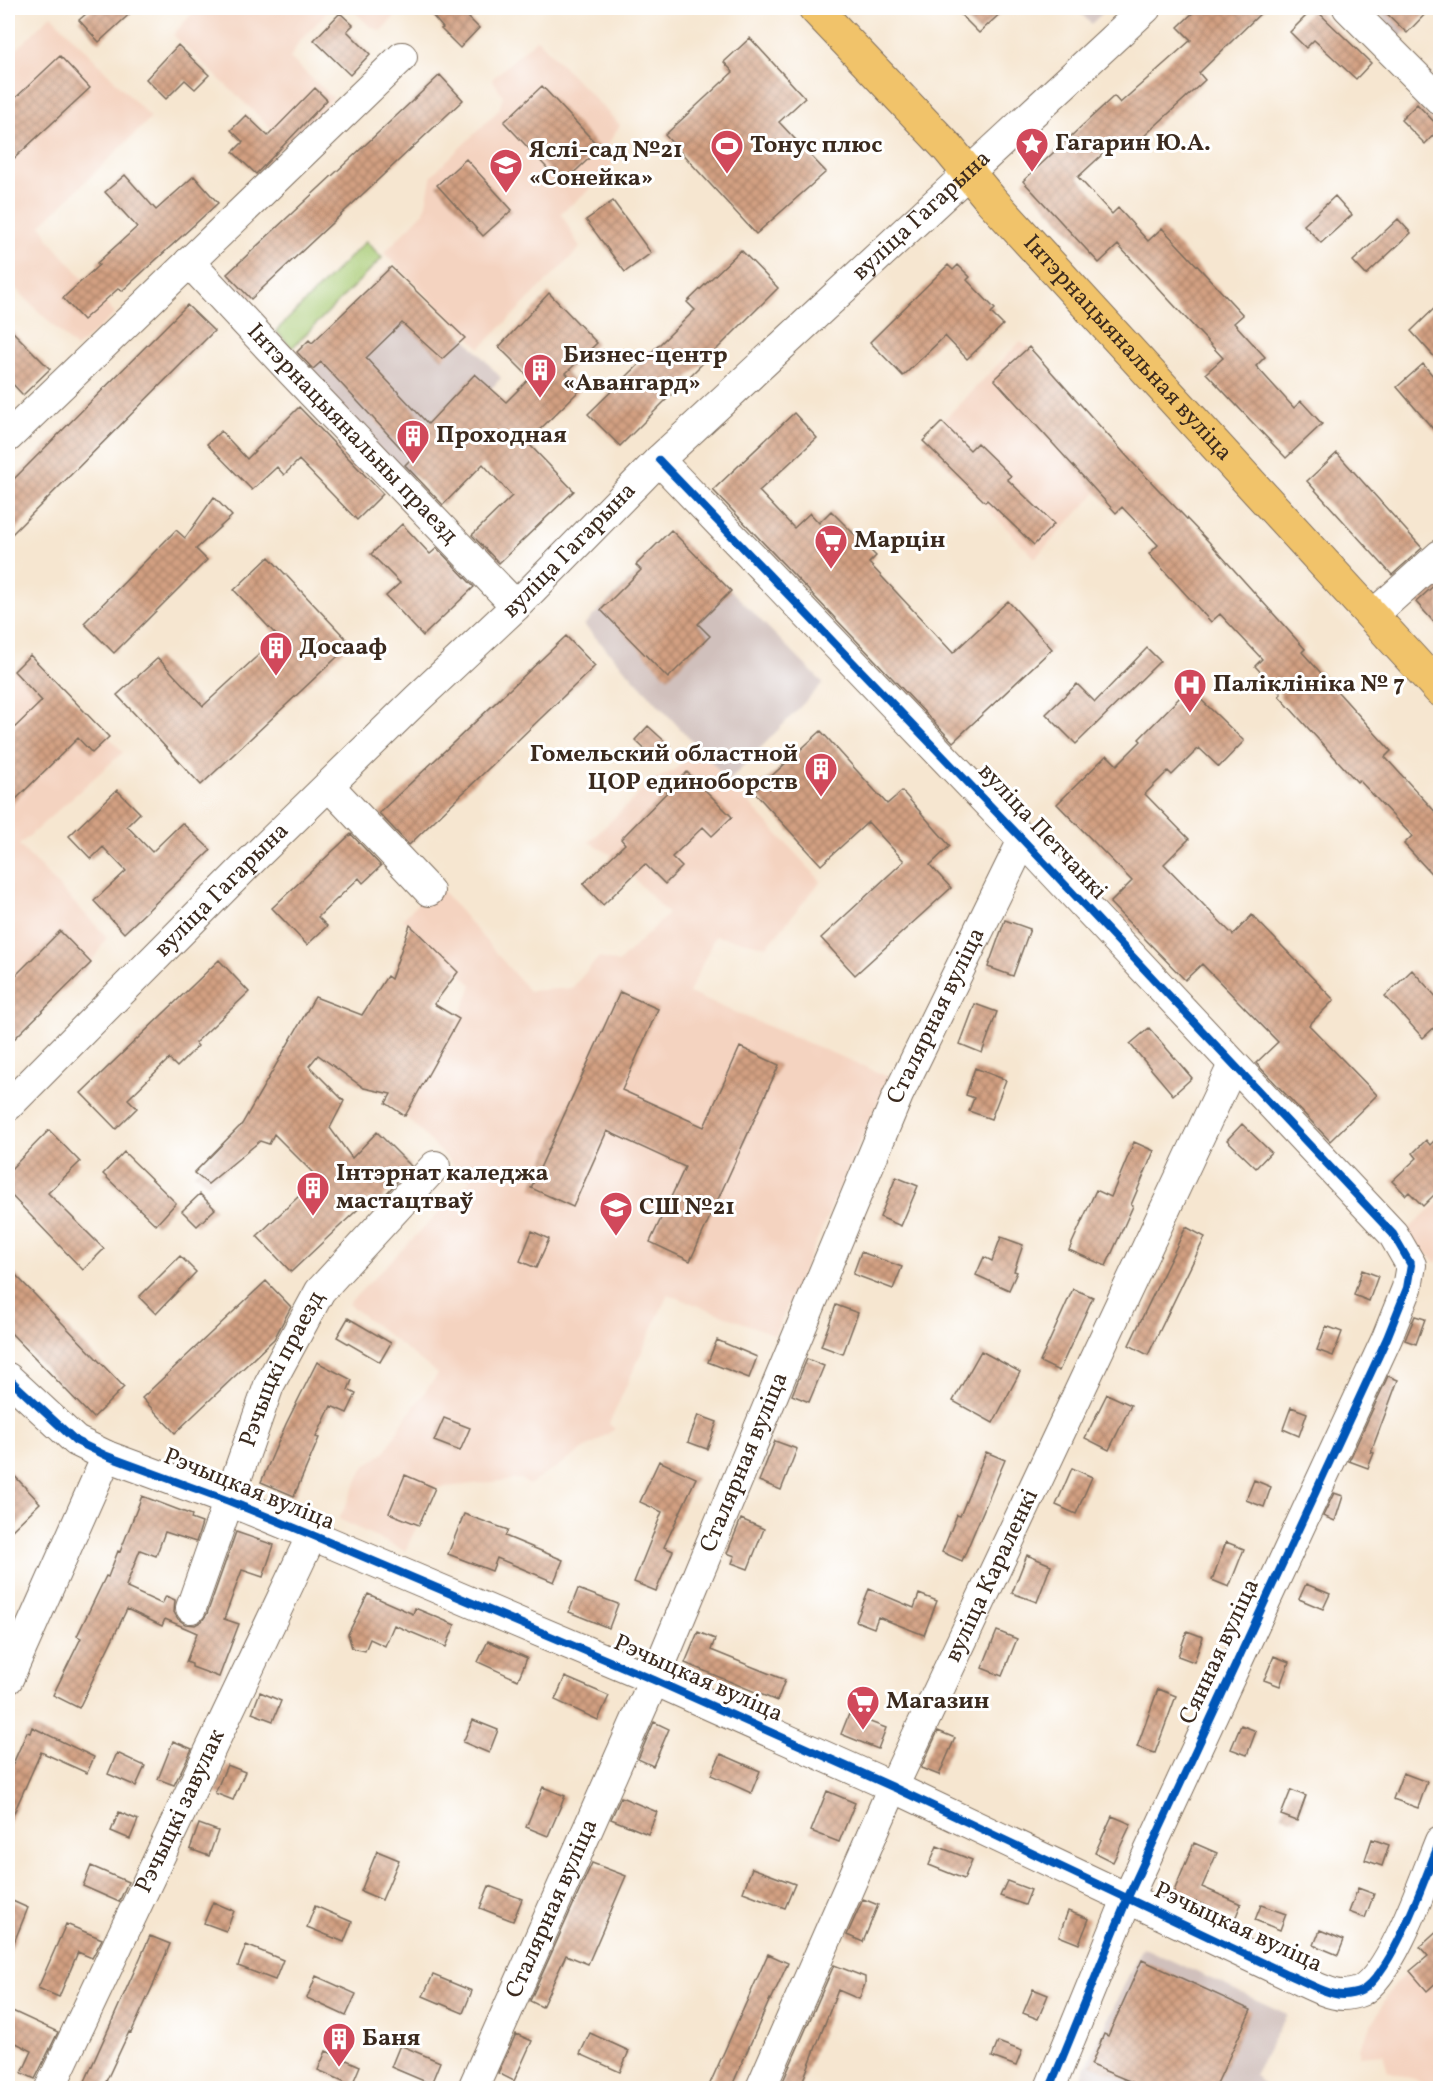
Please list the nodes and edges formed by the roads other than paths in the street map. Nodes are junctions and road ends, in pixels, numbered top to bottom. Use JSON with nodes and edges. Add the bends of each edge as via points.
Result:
{"nodes":[{"id":1,"x":815,"y":8,"type":"edge"},
{"id":2,"x":1146,"y":8,"type":"edge"},
{"id":3,"x":1348,"y":8,"type":"edge"},
{"id":4,"x":402,"y":57,"type":"dead end"},
{"id":5,"x":1440,"y":100,"type":"edge"},
{"id":6,"x":968,"y":172,"type":"junction"},
{"id":7,"x":189,"y":262,"type":"junction"},
{"id":8,"x":8,"y":437,"type":"edge"},
{"id":9,"x":659,"y":460,"type":"junction"},
{"id":10,"x":1440,"y":555,"type":"edge"},
{"id":11,"x":516,"y":606,"type":"junction"},
{"id":12,"x":1373,"y":615,"type":"junction"},
{"id":13,"x":1440,"y":690,"type":"edge"},
{"id":14,"x":329,"y":786,"type":"junction"},
{"id":15,"x":1023,"y":840,"type":"junction"},
{"id":16,"x":429,"y":891,"type":"dead end"},
{"id":17,"x":1233,"y":1065,"type":"junction"},
{"id":18,"x":8,"y":1106,"type":"edge"},
{"id":19,"x":435,"y":1166,"type":"dead end"},
{"id":20,"x":1393,"y":1234,"type":"joint"},
{"id":21,"x":8,"y":1378,"type":"edge"},
{"id":22,"x":107,"y":1456,"type":"junction"},
{"id":23,"x":229,"y":1501,"type":"junction"},
{"id":24,"x":312,"y":1535,"type":"junction"},
{"id":25,"x":191,"y":1608,"type":"dead end"},
{"id":26,"x":8,"y":1679,"type":"edge"},
{"id":27,"x":654,"y":1680,"type":"junction"},
{"id":28,"x":893,"y":1787,"type":"junction"},
{"id":29,"x":1440,"y":1841,"type":"edge"},
{"id":30,"x":1128,"y":1897,"type":"junction"},
{"id":31,"x":50,"y":2088,"type":"edge"},
{"id":32,"x":473,"y":2088,"type":"edge"},
{"id":33,"x":761,"y":2088,"type":"edge"},
{"id":34,"x":1050,"y":2088,"type":"edge"}],
"edges":[{"from":1,"to":6,"type":"main road","name":"Інтэрнацыянальная вуліца"},
{"from":2,"to":6,"type":"street","name":"вуліца Гагарына"},
{"from":3,"to":5,"type":"street"},
{"from":4,"to":7,"type":"street"},
{"from":6,"to":9,"type":"street","name":"вуліца Гагарына"},
{"from":6,"to":12,"type":"main road","name":"Інтэрнацыянальная вуліца"},
{"from":7,"to":8,"type":"street"},
{"from":7,"to":11,"type":"street","name":"Інтэрнацыянальны праезд"},
{"from":9,"to":11,"type":"street","name":"вуліца Гагарына"},
{"from":9,"to":15,"type":"street","name":"вуліца Петчанкі"},
{"from":10,"to":12,"type":"street"},
{"from":11,"to":14,"type":"street","name":"вуліца Гагарына"},
{"from":12,"to":13,"type":"main road","name":"Інтэрнацыянальная вуліца"},
{"from":14,"to":16,"type":"street"},
{"from":14,"to":18,"type":"street","name":"вуліца Гагарына"},
{"from":15,"to":17,"type":"street","name":"вуліца Петчанкі"},
{"from":15,"to":27,"type":"street","name":"Сталярная вуліца","via":[[898,1095]]},
{"from":17,"to":20,"type":"street","name":"вуліца Петчанкі"},
{"from":17,"to":28,"type":"street","name":"вуліца Караленкі"},
{"from":19,"to":23,"type":"street","name":"Рэчыцкі праезд","via":[[320,1291],[269,1385]]},
{"from":20,"to":30,"type":"street","name":"Сянная вуліца","via":[[1411,1265],[1407,1287],[1387,1338]]},
{"from":21,"to":22,"type":"street","name":"Рэчыцкая вуліца","via":[[76,1441]]},
{"from":22,"to":23,"type":"street","name":"Рэчыцкая вуліца"},
{"from":22,"to":26,"type":"street"},
{"from":23,"to":24,"type":"street","name":"Рэчыцкая вуліца"},
{"from":23,"to":25,"type":"street","name":"Рэчыцкі праезд"},
{"from":24,"to":27,"type":"street","name":"Рэчыцкая вуліца"},
{"from":24,"to":31,"type":"street","name":"Рэчыцкі завулак"},
{"from":27,"to":28,"type":"street","name":"Рэчыцкая вуліца"},
{"from":27,"to":32,"type":"street","name":"Сталярная вуліца"},
{"from":28,"to":30,"type":"street","name":"Рэчыцкая вуліца"},
{"from":28,"to":33,"type":"street","name":"вуліца Караленкі"},
{"from":29,"to":30,"type":"street","name":"Рэчыцкая вуліца","via":[[1393,1954],[1377,1977],[1360,1992],[1342,1995],[1326,1990]]},
{"from":30,"to":34,"type":"street","name":"Сянная вуліца"}]}
